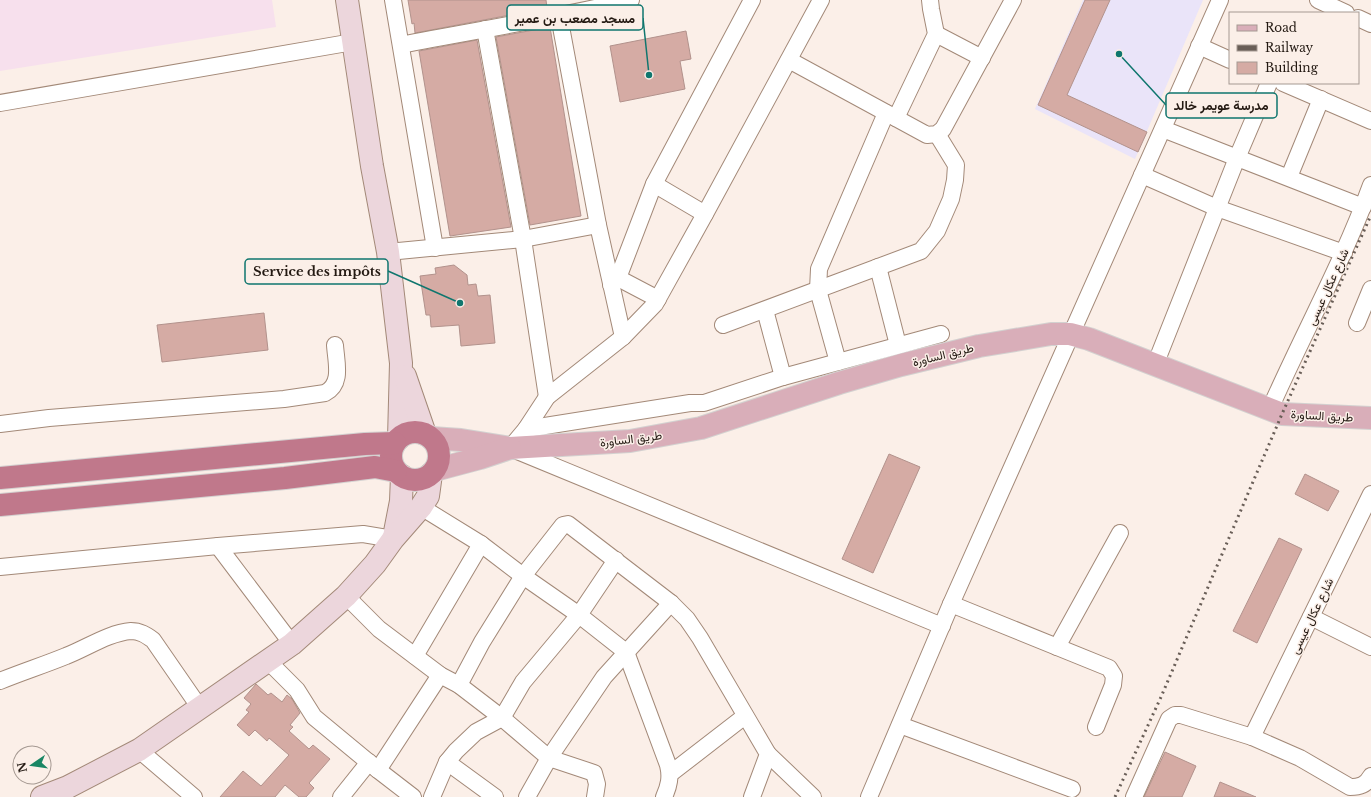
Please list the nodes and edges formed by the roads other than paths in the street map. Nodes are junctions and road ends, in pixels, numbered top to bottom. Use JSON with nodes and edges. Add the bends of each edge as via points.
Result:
{"nodes":[{"id":1,"x":347,"y":0,"type":"edge"},
{"id":2,"x":393,"y":0,"type":"edge"},
{"id":3,"x":631,"y":0,"type":"edge"},
{"id":4,"x":752,"y":0,"type":"edge"},
{"id":5,"x":821,"y":0,"type":"edge"},
{"id":6,"x":930,"y":0,"type":"edge"},
{"id":7,"x":1013,"y":0,"type":"edge"},
{"id":8,"x":1220,"y":0,"type":"edge"},
{"id":9,"x":1318,"y":0,"type":"edge"},
{"id":10,"x":602,"y":3,"type":"edge"},
{"id":11,"x":1344,"y":12,"type":"edge"},
{"id":12,"x":558,"y":16,"type":"junction"},
{"id":13,"x":1359,"y":18,"type":"edge"},
{"id":14,"x":1371,"y":24,"type":"edge"},
{"id":15,"x":485,"y":29,"type":"junction"},
{"id":16,"x":936,"y":34,"type":"junction"},
{"id":17,"x":353,"y":42,"type":"junction"},
{"id":18,"x":401,"y":45,"type":"junction"},
{"id":19,"x":1199,"y":46,"type":"junction"},
{"id":20,"x":982,"y":58,"type":"junction"},
{"id":21,"x":789,"y":60,"type":"junction"},
{"id":22,"x":1229,"y":60,"type":"edge"},
{"id":23,"x":1269,"y":84,"type":"edge"},
{"id":24,"x":1285,"y":84,"type":"edge"},
{"id":25,"x":1321,"y":99,"type":"junction"},
{"id":26,"x":0,"y":103,"type":"edge"},
{"id":27,"x":891,"y":115,"type":"junction"},
{"id":28,"x":1371,"y":121,"type":"edge"},
{"id":29,"x":1163,"y":129,"type":"junction"},
{"id":30,"x":937,"y":134,"type":"junction"},
{"id":31,"x":1237,"y":158,"type":"junction"},
{"id":32,"x":1142,"y":175,"type":"junction"},
{"id":33,"x":1289,"y":177,"type":"junction"},
{"id":34,"x":654,"y":184,"type":"junction"},
{"id":35,"x":1371,"y":185,"type":"edge"},
{"id":36,"x":1363,"y":207,"type":"junction"},
{"id":37,"x":1217,"y":208,"type":"junction"},
{"id":38,"x":706,"y":214,"type":"junction"},
{"id":39,"x":598,"y":225,"type":"junction"},
{"id":40,"x":523,"y":239,"type":"junction"},
{"id":41,"x":435,"y":248,"type":"junction"},
{"id":42,"x":388,"y":252,"type":"junction"},
{"id":43,"x":1344,"y":253,"type":"junction"},
{"id":44,"x":878,"y":267,"type":"junction"},
{"id":45,"x":614,"y":281,"type":"junction"},
{"id":46,"x":1371,"y":289,"type":"edge"},
{"id":47,"x":818,"y":290,"type":"junction"},
{"id":48,"x":658,"y":299,"type":"junction"},
{"id":49,"x":765,"y":310,"type":"junction"},
{"id":50,"x":1357,"y":323,"type":"dead end"},
{"id":51,"x":723,"y":325,"type":"dead end"},
{"id":52,"x":941,"y":334,"type":"dead end"},
{"id":53,"x":1070,"y":334,"type":"junction"},
{"id":54,"x":623,"y":337,"type":"junction"},
{"id":55,"x":335,"y":345,"type":"dead end"},
{"id":56,"x":898,"y":346,"type":"junction"},
{"id":57,"x":401,"y":362,"type":"junction"},
{"id":58,"x":838,"y":362,"type":"junction"},
{"id":59,"x":1155,"y":365,"type":"junction"},
{"id":60,"x":783,"y":377,"type":"junction"},
{"id":61,"x":548,"y":397,"type":"junction"},
{"id":62,"x":1270,"y":409,"type":"junction"},
{"id":63,"x":1371,"y":418,"type":"edge"},
{"id":64,"x":0,"y":424,"type":"edge"},
{"id":65,"x":526,"y":429,"type":"junction"},
{"id":66,"x":428,"y":436,"type":"junction"},
{"id":67,"x":397,"y":440,"type":"junction"},
{"id":68,"x":510,"y":448,"type":"junction"},
{"id":69,"x":433,"y":472,"type":"junction"},
{"id":70,"x":399,"y":474,"type":"junction"},
{"id":71,"x":0,"y":478,"type":"edge"},
{"id":72,"x":1371,"y":494,"type":"edge"},
{"id":73,"x":0,"y":505,"type":"edge"},
{"id":74,"x":421,"y":507,"type":"junction"},
{"id":75,"x":1120,"y":533,"type":"dead end"},
{"id":76,"x":393,"y":539,"type":"junction"},
{"id":77,"x":480,"y":544,"type":"junction"},
{"id":78,"x":218,"y":546,"type":"junction"},
{"id":79,"x":616,"y":560,"type":"junction"},
{"id":80,"x":0,"y":567,"type":"edge"},
{"id":81,"x":523,"y":576,"type":"junction"},
{"id":82,"x":346,"y":596,"type":"junction"},
{"id":83,"x":671,"y":603,"type":"junction"},
{"id":84,"x":951,"y":604,"type":"junction"},
{"id":85,"x":579,"y":615,"type":"junction"},
{"id":86,"x":1311,"y":617,"type":"junction"},
{"id":87,"x":942,"y":626,"type":"junction"},
{"id":88,"x":292,"y":644,"type":"junction"},
{"id":89,"x":1056,"y":647,"type":"junction"},
{"id":90,"x":1371,"y":647,"type":"edge"},
{"id":91,"x":626,"y":652,"type":"junction"},
{"id":92,"x":415,"y":656,"type":"junction"},
{"id":93,"x":268,"y":661,"type":"junction"},
{"id":94,"x":440,"y":675,"type":"junction"},
{"id":95,"x":0,"y":681,"type":"edge"},
{"id":96,"x":459,"y":685,"type":"junction"},
{"id":97,"x":200,"y":708,"type":"junction"},
{"id":98,"x":745,"y":716,"type":"junction"},
{"id":99,"x":502,"y":718,"type":"junction"},
{"id":100,"x":900,"y":725,"type":"junction"},
{"id":101,"x":1096,"y":727,"type":"dead end"},
{"id":102,"x":1252,"y":737,"type":"junction"},
{"id":103,"x":139,"y":750,"type":"junction"},
{"id":104,"x":768,"y":754,"type":"junction"},
{"id":105,"x":549,"y":758,"type":"junction"},
{"id":106,"x":447,"y":762,"type":"junction"},
{"id":107,"x":373,"y":766,"type":"junction"},
{"id":108,"x":670,"y":774,"type":"junction"},
{"id":109,"x":1371,"y":776,"type":"edge"},
{"id":110,"x":1072,"y":789,"type":"dead end"},
{"id":111,"x":42,"y":797,"type":"edge"},
{"id":112,"x":194,"y":797,"type":"edge"},
{"id":113,"x":341,"y":797,"type":"edge"},
{"id":114,"x":413,"y":797,"type":"edge"},
{"id":115,"x":432,"y":797,"type":"edge"},
{"id":116,"x":495,"y":797,"type":"edge"},
{"id":117,"x":527,"y":797,"type":"edge"},
{"id":118,"x":596,"y":797,"type":"edge"},
{"id":119,"x":664,"y":797,"type":"edge"},
{"id":120,"x":752,"y":797,"type":"edge"},
{"id":121,"x":812,"y":797,"type":"edge"},
{"id":122,"x":869,"y":797,"type":"edge"},
{"id":123,"x":1134,"y":797,"type":"edge"}],
"edges":[{"from":1,"to":17,"type":"street"},
{"from":2,"to":18,"type":"street"},
{"from":3,"to":10,"type":"street"},
{"from":4,"to":34,"type":"street"},
{"from":5,"to":21,"type":"street"},
{"from":6,"to":16,"type":"street"},
{"from":7,"to":20,"type":"street"},
{"from":8,"to":19,"type":"street"},
{"from":9,"to":11,"type":"street"},
{"from":10,"to":12,"type":"street"},
{"from":12,"to":15,"type":"street"},
{"from":12,"to":39,"type":"street"},
{"from":13,"to":14,"type":"street"},
{"from":15,"to":18,"type":"street"},
{"from":15,"to":40,"type":"street"},
{"from":16,"to":20,"type":"street"},
{"from":16,"to":27,"type":"street"},
{"from":17,"to":26,"type":"street"},
{"from":17,"to":42,"type":"street"},
{"from":18,"to":41,"type":"street"},
{"from":19,"to":22,"type":"street"},
{"from":19,"to":29,"type":"street"},
{"from":20,"to":30,"type":"street","via":[[943,129]]},
{"from":21,"to":27,"type":"street"},
{"from":21,"to":38,"type":"street"},
{"from":23,"to":31,"type":"street"},
{"from":24,"to":25,"type":"street"},
{"from":25,"to":28,"type":"street"},
{"from":25,"to":33,"type":"street"},
{"from":27,"to":30,"type":"street","via":[[927,135]]},
{"from":27,"to":47,"type":"street","via":[[825,254],[819,269]]},
{"from":29,"to":31,"type":"street"},
{"from":29,"to":32,"type":"street"},
{"from":30,"to":44,"type":"street","via":[[956,165],[951,199],[937,231],[921,251]]},
{"from":31,"to":33,"type":"street"},
{"from":31,"to":37,"type":"street"},
{"from":32,"to":37,"type":"street"},
{"from":32,"to":53,"type":"street"},
{"from":33,"to":36,"type":"street"},
{"from":34,"to":38,"type":"street"},
{"from":34,"to":45,"type":"street"},
{"from":35,"to":36,"type":"street","name":"شارع عكال عيسى"},
{"from":36,"to":43,"type":"street","name":"شارع عكال عيسى"},
{"from":37,"to":43,"type":"street"},
{"from":37,"to":59,"type":"street"},
{"from":38,"to":48,"type":"street"},
{"from":39,"to":40,"type":"street"},
{"from":39,"to":45,"type":"street"},
{"from":40,"to":41,"type":"street"},
{"from":40,"to":61,"type":"street"},
{"from":41,"to":42,"type":"street"},
{"from":42,"to":57,"type":"street"},
{"from":43,"to":62,"type":"street","name":"شارع عكال عيسى","via":[[1311,324],[1296,349]]},
{"from":44,"to":47,"type":"street"},
{"from":44,"to":56,"type":"street"},
{"from":45,"to":48,"type":"street"},
{"from":45,"to":54,"type":"street"},
{"from":46,"to":50,"type":"street"},
{"from":47,"to":49,"type":"street"},
{"from":47,"to":58,"type":"street"},
{"from":48,"to":54,"type":"street"},
{"from":49,"to":51,"type":"street"},
{"from":49,"to":60,"type":"street"},
{"from":52,"to":56,"type":"street"},
{"from":53,"to":59,"type":"main road","name":"طريق الساورة"},
{"from":53,"to":68,"type":"main road","name":"طريق الساورة","via":[[1051,334],[979,346],[915,362],[839,383],[701,428],[630,441]]},
{"from":53,"to":84,"type":"street"},
{"from":54,"to":61,"type":"street"},
{"from":55,"to":64,"type":"street","via":[[338,378],[325,394]]},
{"from":56,"to":58,"type":"street"},
{"from":57,"to":66,"type":"street"},
{"from":57,"to":67,"type":"street"},
{"from":58,"to":60,"type":"street"},
{"from":59,"to":62,"type":"main road","name":"طريق الساورة"},
{"from":60,"to":65,"type":"street","via":[[704,403],[690,403]]},
{"from":61,"to":65,"type":"street"},
{"from":62,"to":63,"type":"main road","name":"طريق الساورة","via":[[1297,416]]},
{"from":65,"to":68,"type":"street"},
{"from":66,"to":67,"type":"highway","via":[[411,432]]},
{"from":66,"to":68,"type":"main road"},
{"from":66,"to":69,"type":"highway","via":[[436,444],[439,457]]},
{"from":67,"to":70,"type":"highway","via":[[391,457],[392,465]]},
{"from":67,"to":71,"type":"highway"},
{"from":68,"to":69,"type":"main road"},
{"from":68,"to":87,"type":"street"},
{"from":69,"to":70,"type":"highway","via":[[417,480]]},
{"from":69,"to":74,"type":"street","via":[[428,496]]},
{"from":70,"to":73,"type":"highway","via":[[375,467]]},
{"from":70,"to":76,"type":"street","via":[[401,502]]},
{"from":72,"to":86,"type":"street","name":"شارع عكال عيسى"},
{"from":74,"to":76,"type":"street"},
{"from":74,"to":77,"type":"street"},
{"from":75,"to":89,"type":"street"},
{"from":76,"to":78,"type":"street","via":[[363,534]]},
{"from":76,"to":82,"type":"street","via":[[375,564]]},
{"from":77,"to":81,"type":"street"},
{"from":77,"to":92,"type":"street"},
{"from":78,"to":80,"type":"street"},
{"from":78,"to":88,"type":"street"},
{"from":79,"to":81,"type":"street","via":[[566,524]]},
{"from":79,"to":83,"type":"street"},
{"from":79,"to":85,"type":"street"},
{"from":81,"to":85,"type":"street"},
{"from":81,"to":96,"type":"street"},
{"from":82,"to":88,"type":"street"},
{"from":82,"to":92,"type":"street","via":[[379,629]]},
{"from":83,"to":91,"type":"street"},
{"from":83,"to":98,"type":"street","via":[[687,619],[700,638]]},
{"from":84,"to":87,"type":"street"},
{"from":84,"to":89,"type":"street"},
{"from":85,"to":91,"type":"street"},
{"from":85,"to":99,"type":"street","via":[[523,682]]},
{"from":86,"to":90,"type":"street"},
{"from":86,"to":102,"type":"street","name":"شارع عكال عيسى"},
{"from":87,"to":100,"type":"street"},
{"from":88,"to":93,"type":"street"},
{"from":89,"to":101,"type":"street","via":[[1108,668],[1114,676],[1113,685]]},
{"from":91,"to":105,"type":"street","via":[[604,677]]},
{"from":91,"to":108,"type":"street"},
{"from":92,"to":94,"type":"street"},
{"from":93,"to":97,"type":"street"},
{"from":93,"to":107,"type":"street","via":[[296,690],[314,717]]},
{"from":94,"to":96,"type":"street"},
{"from":94,"to":107,"type":"street"},
{"from":95,"to":97,"type":"street","via":[[67,656],[103,639],[133,631],[144,633],[153,640]]},
{"from":96,"to":99,"type":"street"},
{"from":97,"to":103,"type":"street"},
{"from":98,"to":104,"type":"street"},
{"from":98,"to":108,"type":"street"},
{"from":99,"to":105,"type":"street"},
{"from":99,"to":106,"type":"street","via":[[476,732]]},
{"from":100,"to":110,"type":"street"},
{"from":100,"to":122,"type":"street"},
{"from":102,"to":109,"type":"street","via":[[1300,758],[1350,787],[1364,784]]},
{"from":102,"to":123,"type":"street","via":[[1176,715],[1169,719]]},
{"from":103,"to":111,"type":"street","via":[[68,787]]},
{"from":103,"to":112,"type":"street"},
{"from":104,"to":120,"type":"street"},
{"from":104,"to":121,"type":"street"},
{"from":105,"to":117,"type":"street"},
{"from":105,"to":118,"type":"street","via":[[594,773],[597,784]]},
{"from":106,"to":115,"type":"street"},
{"from":106,"to":116,"type":"street"},
{"from":107,"to":113,"type":"street"},
{"from":107,"to":114,"type":"street"},
{"from":108,"to":119,"type":"street","via":[[669,786]]}]}
